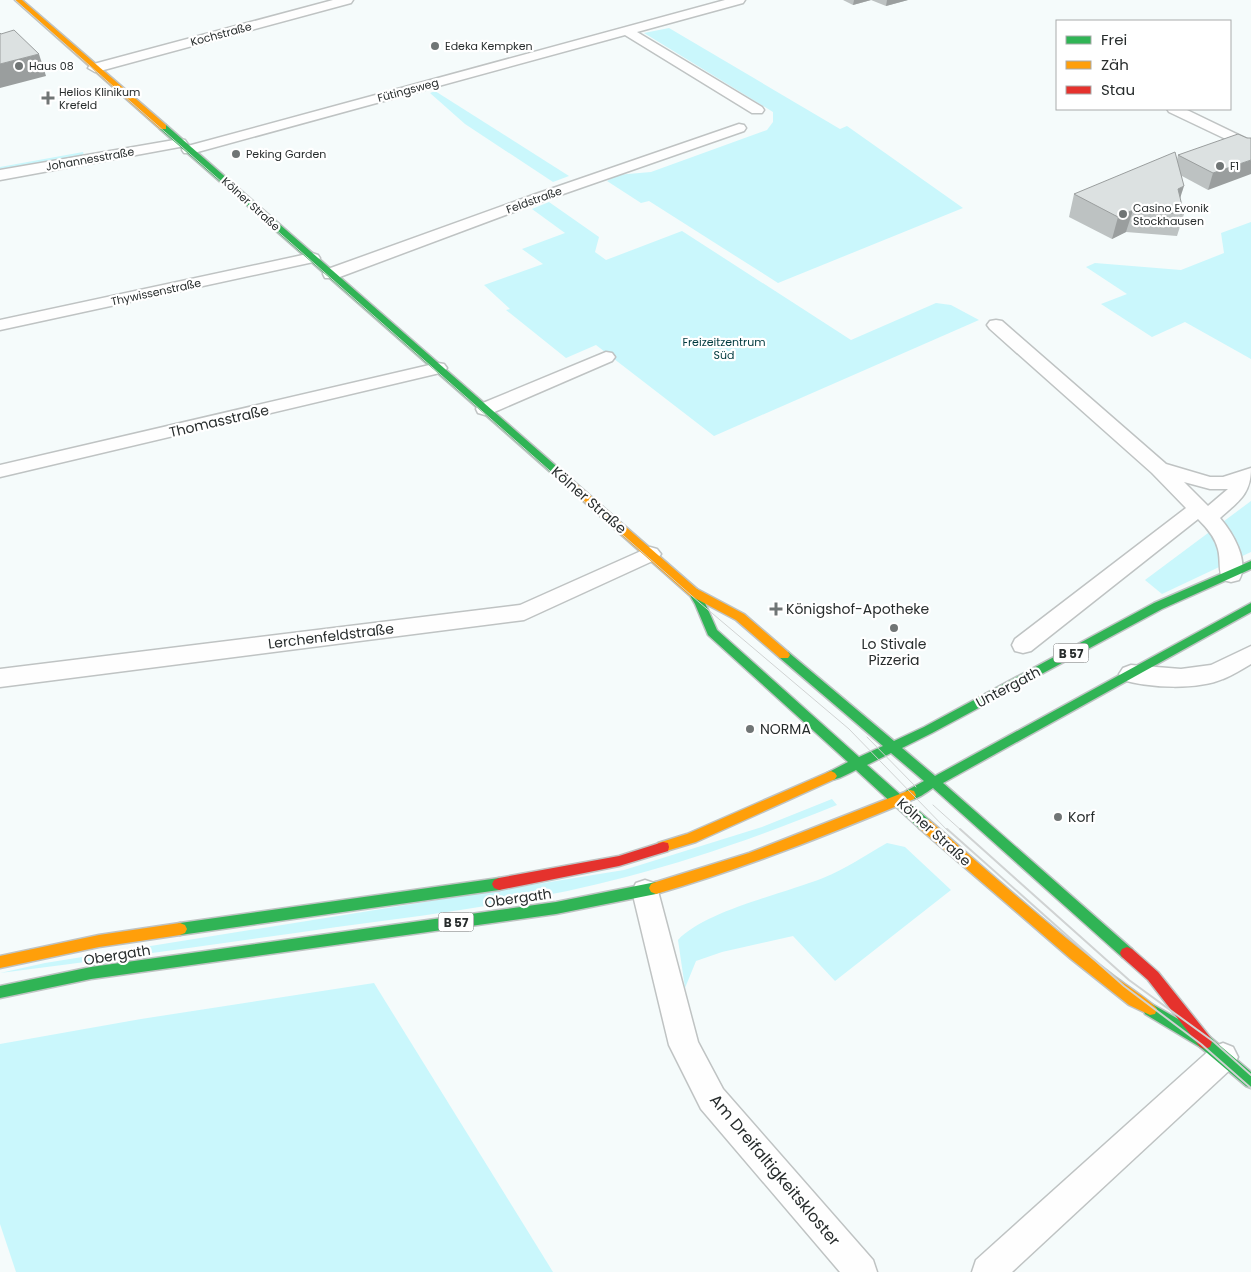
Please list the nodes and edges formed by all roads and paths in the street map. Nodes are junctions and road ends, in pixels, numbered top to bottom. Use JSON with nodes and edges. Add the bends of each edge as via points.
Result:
{"nodes":[{"id":1,"x":18,"y":0,"type":"edge"},
{"id":2,"x":347,"y":0,"type":"edge"},
{"id":3,"x":739,"y":0,"type":"edge"},
{"id":4,"x":627,"y":31,"type":"junction"},
{"id":5,"x":95,"y":68,"type":"junction"},
{"id":6,"x":757,"y":110,"type":"dead end"},
{"id":7,"x":1176,"y":110,"type":"edge"},
{"id":8,"x":739,"y":128,"type":"dead end"},
{"id":9,"x":185,"y":146,"type":"junction"},
{"id":10,"x":1251,"y":147,"type":"edge"},
{"id":11,"x":0,"y":175,"type":"edge"},
{"id":12,"x":312,"y":258,"type":"junction"},
{"id":13,"x":331,"y":274,"type":"junction"},
{"id":14,"x":0,"y":325,"type":"edge"},
{"id":15,"x":996,"y":325,"type":"dead end"},
{"id":16,"x":606,"y":357,"type":"dead end"},
{"id":17,"x":438,"y":368,"type":"junction"},
{"id":18,"x":485,"y":409,"type":"junction"},
{"id":19,"x":1159,"y":469,"type":"junction"},
{"id":20,"x":0,"y":471,"type":"edge"},
{"id":21,"x":1246,"y":475,"type":"edge"},
{"id":22,"x":1203,"y":513,"type":"junction"},
{"id":23,"x":650,"y":554,"type":"junction"},
{"id":24,"x":1251,"y":565,"type":"edge"},
{"id":25,"x":1231,"y":575,"type":"junction"},
{"id":26,"x":694,"y":592,"type":"junction"},
{"id":27,"x":1251,"y":607,"type":"edge"},
{"id":28,"x":1023,"y":645,"type":"dead end"},
{"id":29,"x":1251,"y":654,"type":"edge"},
{"id":30,"x":1131,"y":674,"type":"junction"},
{"id":31,"x":0,"y":678,"type":"edge"},
{"id":32,"x":893,"y":746,"type":"junction"},
{"id":33,"x":859,"y":763,"type":"junction"},
{"id":34,"x":935,"y":782,"type":"junction"},
{"id":35,"x":898,"y":800,"type":"junction"},
{"id":36,"x":645,"y":891,"type":"junction"},
{"id":37,"x":0,"y":951,"type":"edge"},
{"id":38,"x":48,"y":951,"type":"junction"},
{"id":39,"x":0,"y":962,"type":"edge"},
{"id":40,"x":0,"y":992,"type":"edge"},
{"id":41,"x":1214,"y":1049,"type":"junction"},
{"id":42,"x":1251,"y":1081,"type":"edge"},
{"id":43,"x":861,"y":1272,"type":"edge"},
{"id":44,"x":988,"y":1272,"type":"edge"}],
"edges":[{"from":1,"to":5,"type":"main road","name":"Kölner Straße"},
{"from":2,"to":5,"type":"street","name":"Kochstraße"},
{"from":3,"to":4,"type":"street","name":"Fütingsweg"},
{"from":4,"to":6,"type":"street"},
{"from":4,"to":9,"type":"street","name":"Fütingsweg"},
{"from":5,"to":9,"type":"main road","name":"Kölner Straße"},
{"from":7,"to":10,"type":"street"},
{"from":8,"to":13,"type":"street","name":"Feldstraße"},
{"from":9,"to":11,"type":"street","name":"Johannesstraße"},
{"from":9,"to":12,"type":"main road","name":"Kölner Straße"},
{"from":12,"to":13,"type":"main road","name":"Kölner Straße"},
{"from":12,"to":14,"type":"street","name":"Thywissenstraße"},
{"from":13,"to":17,"type":"main road","name":"Kölner Straße"},
{"from":15,"to":19,"type":"street"},
{"from":16,"to":18,"type":"street"},
{"from":17,"to":18,"type":"main road","name":"Kölner Straße"},
{"from":17,"to":20,"type":"street","name":"Thomasstraße"},
{"from":18,"to":23,"type":"main road","name":"Kölner Straße"},
{"from":19,"to":21,"type":"street","via":[[1210,483],[1225,483]]},
{"from":19,"to":22,"type":"street"},
{"from":21,"to":22,"type":"street","via":[[1236,493]]},
{"from":22,"to":25,"type":"street","via":[[1223,535],[1229,550]]},
{"from":22,"to":28,"type":"street"},
{"from":23,"to":26,"type":"main road","name":"Kölner Straße"},
{"from":23,"to":31,"type":"street","name":"Lerchenfeldstraße","via":[[524,612]]},
{"from":24,"to":25,"type":"main road","name":"Untergath","number":"B 57"},
{"from":25,"to":32,"type":"main road","name":"Untergath","number":"B 57","via":[[1158,606]]},
{"from":26,"to":32,"type":"main road","name":"Kölner Straße","via":[[740,617]]},
{"from":26,"to":33,"type":"main road","name":"Kölner Straße","via":[[712,632]]},
{"from":27,"to":30,"type":"main road","number":"B 57"},
{"from":29,"to":30,"type":"street","via":[[1216,673],[1181,678]]},
{"from":30,"to":34,"type":"main road","number":"B 57"},
{"from":32,"to":33,"type":"main road","name":"Obergath","number":"B 57"},
{"from":32,"to":34,"type":"main road","name":"Kölner Straße"},
{"from":33,"to":35,"type":"main road","name":"Kölner Straße"},
{"from":33,"to":38,"type":"main road","name":"Obergath","number":"B 57","via":[[691,838],[619,861],[542,877]]},
{"from":34,"to":35,"type":"main road","name":"Obergath","number":"B 57"},
{"from":34,"to":41,"type":"main road","name":"Kölner Straße","via":[[1153,976]]},
{"from":35,"to":36,"type":"main road","name":"Obergath","number":"B 57","via":[[772,852]]},
{"from":35,"to":41,"type":"main road","name":"Kölner Straße","via":[[1076,955],[1134,1000]]},
{"from":36,"to":40,"type":"main road","name":"Obergath","number":"B 57","via":[[556,908],[91,973]]},
{"from":36,"to":43,"type":"street","name":"Am Dreifaltigkeitskloster","via":[[684,1046],[712,1099]]},
{"from":37,"to":38,"type":"street"},
{"from":38,"to":39,"type":"main road","name":"Obergath","number":"B 57"},
{"from":41,"to":42,"type":"main road","name":"Kölner Straße"},
{"from":41,"to":44,"type":"street"}]}
